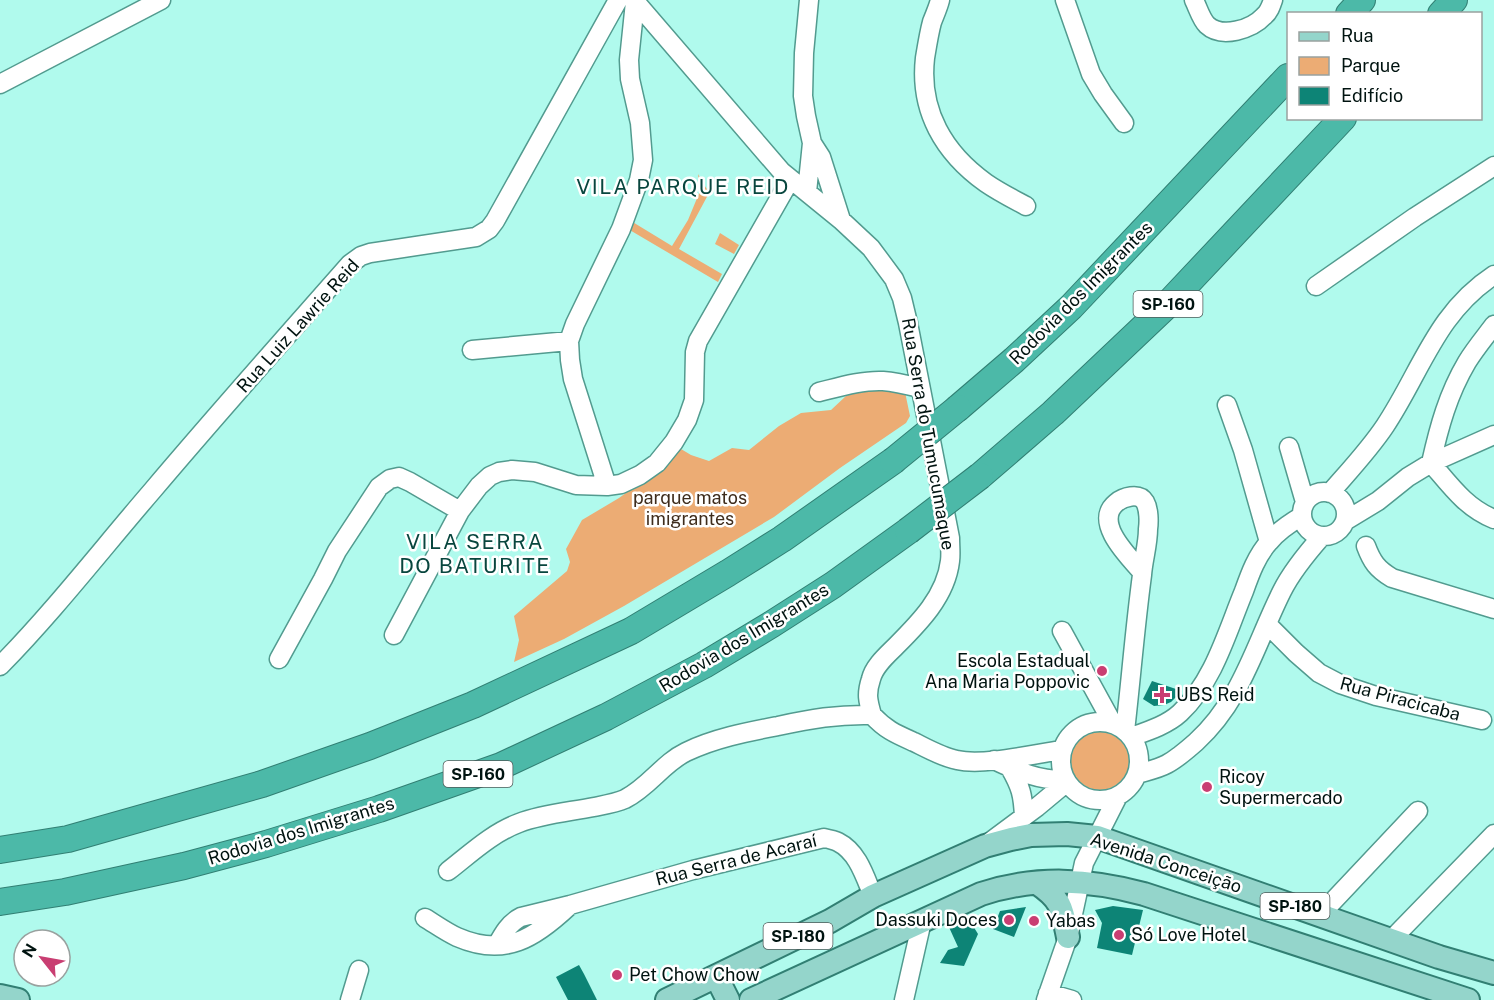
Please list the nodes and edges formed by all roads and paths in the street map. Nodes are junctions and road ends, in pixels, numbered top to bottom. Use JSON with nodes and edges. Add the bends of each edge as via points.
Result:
{"nodes":[{"id":1,"x":161,"y":0,"type":"edge"},
{"id":2,"x":809,"y":0,"type":"edge"},
{"id":3,"x":932,"y":0,"type":"edge"},
{"id":4,"x":940,"y":0,"type":"edge"},
{"id":5,"x":1065,"y":0,"type":"edge"},
{"id":6,"x":1194,"y":0,"type":"edge"},
{"id":7,"x":1274,"y":0,"type":"edge"},
{"id":8,"x":1362,"y":0,"type":"edge"},
{"id":9,"x":1454,"y":0,"type":"edge"},
{"id":10,"x":629,"y":1,"type":"edge"},
{"id":11,"x":1351,"y":12,"type":"edge"},
{"id":12,"x":1444,"y":12,"type":"edge"},
{"id":13,"x":932,"y":22,"type":"junction"},
{"id":14,"x":1287,"y":78,"type":"edge"},
{"id":15,"x":0,"y":84,"type":"edge"},
{"id":16,"x":1341,"y":120,"type":"edge"},
{"id":17,"x":1124,"y":123,"type":"dead end"},
{"id":18,"x":812,"y":143,"type":"junction"},
{"id":19,"x":1494,"y":166,"type":"edge"},
{"id":20,"x":790,"y":180,"type":"junction"},
{"id":21,"x":807,"y":192,"type":"junction"},
{"id":22,"x":1026,"y":206,"type":"dead end"},
{"id":23,"x":841,"y":220,"type":"junction"},
{"id":24,"x":1494,"y":275,"type":"edge"},
{"id":25,"x":1316,"y":286,"type":"dead end"},
{"id":26,"x":1494,"y":325,"type":"edge"},
{"id":27,"x":570,"y":341,"type":"junction"},
{"id":28,"x":472,"y":350,"type":"dead end"},
{"id":29,"x":920,"y":388,"type":"junction"},
{"id":30,"x":819,"y":392,"type":"dead end"},
{"id":31,"x":1227,"y":405,"type":"dead end"},
{"id":32,"x":1494,"y":435,"type":"edge"},
{"id":33,"x":1289,"y":447,"type":"dead end"},
{"id":34,"x":1431,"y":463,"type":"junction"},
{"id":35,"x":607,"y":486,"type":"junction"},
{"id":36,"x":1330,"y":493,"type":"junction"},
{"id":37,"x":1303,"y":509,"type":"junction"},
{"id":38,"x":459,"y":511,"type":"junction"},
{"id":39,"x":1494,"y":519,"type":"edge"},
{"id":40,"x":1345,"y":520,"type":"junction"},
{"id":41,"x":1322,"y":536,"type":"junction"},
{"id":42,"x":1269,"y":542,"type":"junction"},
{"id":43,"x":1366,"y":546,"type":"dead end"},
{"id":44,"x":1142,"y":572,"type":"dead end"},
{"id":45,"x":1494,"y":609,"type":"edge"},
{"id":46,"x":1266,"y":624,"type":"junction"},
{"id":47,"x":1062,"y":631,"type":"dead end"},
{"id":48,"x":394,"y":635,"type":"dead end"},
{"id":49,"x":279,"y":659,"type":"dead end"},
{"id":50,"x":0,"y":666,"type":"edge"},
{"id":51,"x":872,"y":715,"type":"junction"},
{"id":52,"x":1482,"y":720,"type":"dead end"},
{"id":53,"x":1123,"y":731,"type":"junction"},
{"id":54,"x":1062,"y":750,"type":"junction"},
{"id":55,"x":1002,"y":764,"type":"junction"},
{"id":56,"x":1137,"y":774,"type":"junction"},
{"id":57,"x":1066,"y":781,"type":"junction"},
{"id":58,"x":1118,"y":796,"type":"junction"},
{"id":59,"x":1418,"y":811,"type":"dead end"},
{"id":60,"x":1024,"y":817,"type":"junction"},
{"id":61,"x":1494,"y":834,"type":"edge"},
{"id":62,"x":1097,"y":837,"type":"junction"},
{"id":63,"x":985,"y":846,"type":"junction"},
{"id":64,"x":0,"y":850,"type":"edge"},
{"id":65,"x":448,"y":871,"type":"dead end"},
{"id":66,"x":1079,"y":882,"type":"junction"},
{"id":67,"x":1037,"y":883,"type":"junction"},
{"id":68,"x":873,"y":896,"type":"junction"},
{"id":69,"x":0,"y":902,"type":"edge"},
{"id":70,"x":1320,"y":915,"type":"junction"},
{"id":71,"x":425,"y":918,"type":"dead end"},
{"id":72,"x":922,"y":921,"type":"junction"},
{"id":73,"x":1068,"y":937,"type":"junction"},
{"id":74,"x":1391,"y":940,"type":"junction"},
{"id":75,"x":359,"y":970,"type":"dead end"},
{"id":76,"x":721,"y":974,"type":"junction"},
{"id":77,"x":1494,"y":974,"type":"edge"},
{"id":78,"x":1047,"y":996,"type":"edge"},
{"id":79,"x":350,"y":1000,"type":"edge"},
{"id":80,"x":667,"y":1000,"type":"edge"},
{"id":81,"x":728,"y":1000,"type":"edge"},
{"id":82,"x":751,"y":1000,"type":"edge"},
{"id":83,"x":904,"y":1000,"type":"edge"},
{"id":84,"x":1072,"y":1000,"type":"edge"},
{"id":85,"x":1468,"y":1000,"type":"edge"}],
"edges":[{"from":1,"to":15,"type":"street"},
{"from":2,"to":18,"type":"street","via":[[803,96]]},
{"from":3,"to":13,"type":"street"},
{"from":4,"to":13,"type":"street"},
{"from":5,"to":17,"type":"street","via":[[1091,74]]},
{"from":6,"to":7,"type":"street","via":[[1208,26],[1217,31],[1236,32],[1256,23]]},
{"from":8,"to":11,"type":"highway"},
{"from":9,"to":12,"type":"highway"},
{"from":10,"to":20,"type":"street","name":"Rua Serra do Tumucumaque"},
{"from":10,"to":27,"type":"street","via":[[630,79],[643,160],[621,229],[574,324]]},
{"from":10,"to":50,"type":"street","name":"Rua Luiz Lawrie Reid","via":[[489,229],[476,237],[370,253],[350,264]]},
{"from":13,"to":22,"type":"street","via":[[924,81],[935,124],[966,167]]},
{"from":14,"to":64,"type":"highway","name":"Rodovia dos Imigrantes","bridge":true,"via":[[1071,307],[1014,360],[893,461],[728,573],[631,631],[473,705],[370,746],[262,784],[68,839]]},
{"from":16,"to":69,"type":"highway","name":"Rodovia dos Imigrantes","number":"SP-160","bridge":true,"via":[[1165,307],[980,476],[833,585],[704,665],[501,766],[379,809],[184,866]]},
{"from":18,"to":21,"type":"street"},
{"from":18,"to":23,"type":"street","via":[[821,157]]},
{"from":19,"to":25,"type":"street"},
{"from":20,"to":21,"type":"street","name":"Rua Serra do Tumucumaque"},
{"from":20,"to":35,"type":"street","via":[[698,341],[694,400],[674,442],[640,475]]},
{"from":21,"to":23,"type":"street","name":"Rua Serra do Tumucumaque"},
{"from":23,"to":29,"type":"street","name":"Rua Serra do Tumucumaque","via":[[872,248],[894,279],[908,323]]},
{"from":24,"to":36,"type":"street","via":[[1467,297],[1438,330],[1385,426]]},
{"from":26,"to":34,"type":"street","via":[[1467,362],[1449,397]]},
{"from":27,"to":28,"type":"street"},
{"from":27,"to":35,"type":"street","via":[[573,379]]},
{"from":29,"to":30,"type":"street","via":[[870,381]]},
{"from":29,"to":51,"type":"street","name":"Rua Serra do Tumucumaque","via":[[951,560],[933,604],[871,676],[867,697]]},
{"from":31,"to":42,"type":"street"},
{"from":32,"to":34,"type":"street"},
{"from":33,"to":37,"type":"street"},
{"from":34,"to":39,"type":"street","via":[[1463,500]]},
{"from":34,"to":40,"type":"street"},
{"from":35,"to":38,"type":"street","via":[[576,485],[534,472],[499,472],[479,486]]},
{"from":36,"to":37,"type":"street","via":[[1316,493]]},
{"from":36,"to":40,"type":"street","via":[[1341,501]]},
{"from":37,"to":41,"type":"street","via":[[1306,528]]},
{"from":37,"to":42,"type":"street"},
{"from":38,"to":48,"type":"street"},
{"from":38,"to":49,"type":"street","via":[[399,477],[379,487],[337,551]]},
{"from":40,"to":41,"type":"street","via":[[1335,533]]},
{"from":41,"to":46,"type":"street","via":[[1300,561]]},
{"from":42,"to":53,"type":"street","via":[[1257,560],[1214,666],[1196,695],[1168,722]]},
{"from":43,"to":45,"type":"street","via":[[1374,564],[1392,578]]},
{"from":44,"to":53,"type":"street"},
{"from":46,"to":52,"type":"street","name":"Rua Piracicaba","via":[[1319,673],[1340,684]]},
{"from":46,"to":56,"type":"street","via":[[1244,678],[1217,722],[1166,765]]},
{"from":47,"to":53,"type":"street"},
{"from":51,"to":55,"type":"street","via":[[890,731],[946,757]]},
{"from":51,"to":65,"type":"street","via":[[813,718],[747,731],[685,752],[625,799],[518,823],[493,836]]},
{"from":53,"to":54,"type":"street","via":[[1099,722],[1089,723],[1072,734]]},
{"from":53,"to":56,"type":"street","via":[[1137,748]]},
{"from":54,"to":55,"type":"street"},
{"from":54,"to":57,"type":"street"},
{"from":55,"to":57,"type":"street","via":[[1044,779]]},
{"from":55,"to":60,"type":"street","via":[[1019,783]]},
{"from":56,"to":58,"type":"street"},
{"from":57,"to":58,"type":"street","via":[[1084,797],[1107,800]]},
{"from":57,"to":60,"type":"street"},
{"from":58,"to":62,"type":"street"},
{"from":59,"to":70,"type":"street"},
{"from":60,"to":63,"type":"street"},
{"from":61,"to":74,"type":"street"},
{"from":62,"to":63,"type":"main road","name":"Avenida Conceição","number":"SP-180","via":[[1031,835]]},
{"from":62,"to":66,"type":"street"},
{"from":62,"to":70,"type":"main road","name":"Avenida Conceição","number":"SP-180"},
{"from":63,"to":68,"type":"main road","name":"Avenida Conceição","number":"SP-180"},
{"from":66,"to":67,"type":"main road","name":"Avenida Conceição","number":"SP-180"},
{"from":66,"to":73,"type":"street"},
{"from":66,"to":85,"type":"main road","name":"Avenida Conceição","number":"SP-180","via":[[1144,894]]},
{"from":67,"to":72,"type":"main road","name":"Avenida Conceição","number":"SP-180","via":[[996,889]]},
{"from":67,"to":73,"type":"main road","via":[[1057,899]]},
{"from":68,"to":71,"type":"street","name":"Rua Serra de Acaraí","via":[[860,864],[848,848],[824,838],[521,917],[497,945],[466,941]]},
{"from":68,"to":76,"type":"main road","number":"SP-180"},
{"from":70,"to":74,"type":"main road","name":"Avenida Conceição","number":"SP-180"},
{"from":72,"to":82,"type":"main road","number":"SP-180"},
{"from":72,"to":83,"type":"street"},
{"from":73,"to":78,"type":"street"},
{"from":74,"to":77,"type":"main road","name":"Avenida Conceição","number":"SP-180"},
{"from":75,"to":79,"type":"street"},
{"from":76,"to":80,"type":"main road","number":"SP-180"},
{"from":76,"to":81,"type":"main road","via":[[721,986]]},
{"from":78,"to":84,"type":"street"}]}
